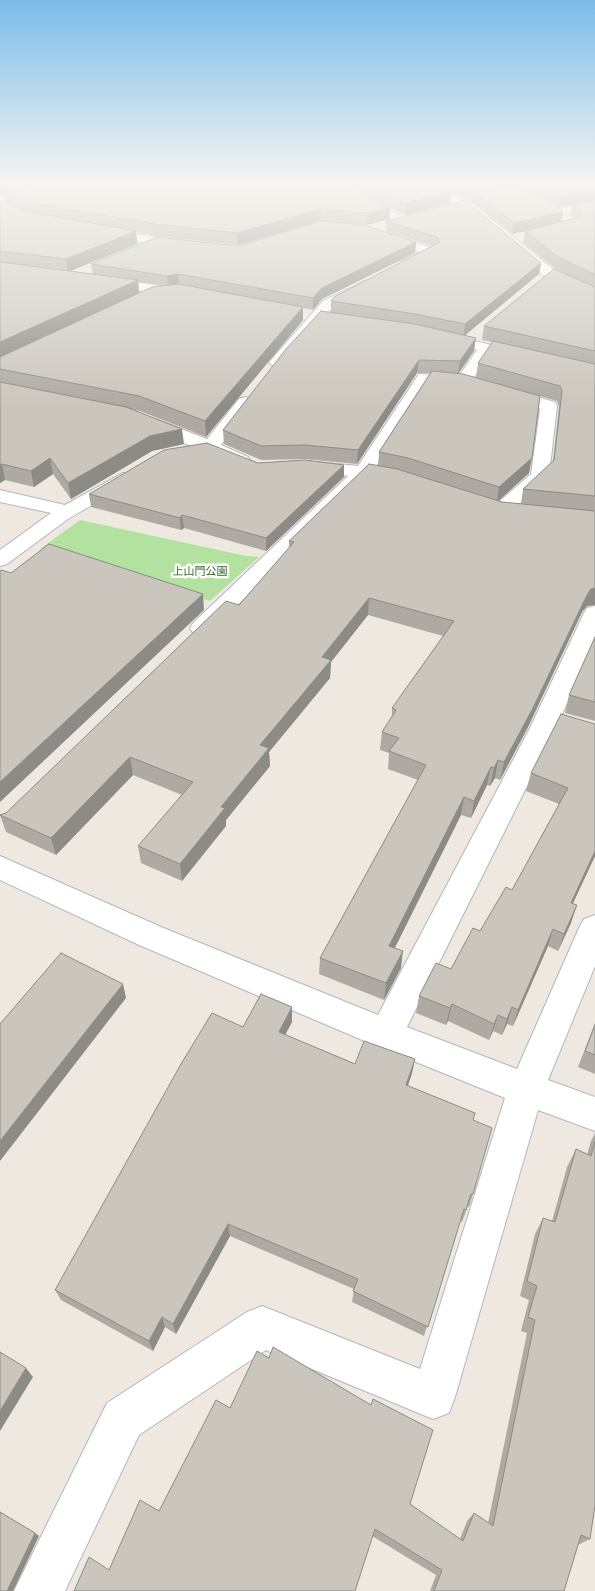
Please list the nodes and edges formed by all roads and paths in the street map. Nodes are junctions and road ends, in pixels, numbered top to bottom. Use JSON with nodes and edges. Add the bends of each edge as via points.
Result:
{"nodes":[{"id":1,"x":417,"y":259,"type":"edge"},
{"id":2,"x":533,"y":259,"type":"edge"},
{"id":3,"x":86,"y":281,"type":"edge"},
{"id":4,"x":178,"y":291,"type":"junction"},
{"id":5,"x":196,"y":294,"type":"edge"},
{"id":6,"x":595,"y":297,"type":"edge"},
{"id":7,"x":133,"y":303,"type":"edge"},
{"id":8,"x":307,"y":314,"type":"junction"},
{"id":9,"x":335,"y":319,"type":"edge"},
{"id":10,"x":422,"y":333,"type":"edge"},
{"id":11,"x":485,"y":339,"type":"junction"},
{"id":12,"x":595,"y":373,"type":"edge"},
{"id":13,"x":463,"y":382,"type":"junction"},
{"id":14,"x":134,"y":417,"type":"edge"},
{"id":15,"x":210,"y":447,"type":"junction"},
{"id":16,"x":176,"y":454,"type":"edge"},
{"id":17,"x":142,"y":467,"type":"edge"},
{"id":18,"x":286,"y":467,"type":"edge"},
{"id":19,"x":259,"y":468,"type":"edge"},
{"id":20,"x":363,"y":472,"type":"junction"},
{"id":21,"x":399,"y":478,"type":"edge"},
{"id":22,"x":0,"y":496,"type":"edge"},
{"id":23,"x":67,"y":511,"type":"junction"},
{"id":24,"x":595,"y":521,"type":"edge"},
{"id":25,"x":0,"y":560,"type":"edge"},
{"id":26,"x":595,"y":613,"type":"edge"},
{"id":27,"x":185,"y":643,"type":"edge"},
{"id":28,"x":0,"y":867,"type":"edge"},
{"id":29,"x":595,"y":928,"type":"edge"},
{"id":30,"x":386,"y":1034,"type":"junction"},
{"id":31,"x":526,"y":1089,"type":"junction"},
{"id":32,"x":595,"y":1114,"type":"edge"},
{"id":33,"x":39,"y":1591,"type":"edge"}],
"edges":[{"from":1,"to":8,"type":"street"},
{"from":2,"to":6,"type":"street","via":[[547,277]]},
{"from":3,"to":4,"type":"street"},
{"from":4,"to":5,"type":"street"},
{"from":4,"to":7,"type":"street","via":[[150,295]]},
{"from":8,"to":9,"type":"street"},
{"from":8,"to":15,"type":"street","via":[[263,380]]},
{"from":10,"to":11,"type":"street","via":[[467,343]]},
{"from":11,"to":12,"type":"street"},
{"from":11,"to":13,"type":"street"},
{"from":13,"to":20,"type":"street","via":[[425,377]]},
{"from":13,"to":24,"type":"street","via":[[549,406],[540,476],[494,509]]},
{"from":14,"to":15,"type":"street"},
{"from":15,"to":16,"type":"street"},
{"from":15,"to":19,"type":"street"},
{"from":17,"to":23,"type":"street"},
{"from":18,"to":20,"type":"street"},
{"from":20,"to":21,"type":"street"},
{"from":20,"to":27,"type":"street"},
{"from":22,"to":23,"type":"street"},
{"from":23,"to":25,"type":"street"},
{"from":26,"to":30,"type":"street","via":[[557,720]]},
{"from":28,"to":30,"type":"street","via":[[150,936]]},
{"from":29,"to":31,"type":"street"},
{"from":30,"to":31,"type":"street"},
{"from":31,"to":32,"type":"street"},
{"from":31,"to":33,"type":"street","via":[[432,1397],[262,1327],[123,1419]]}]}
